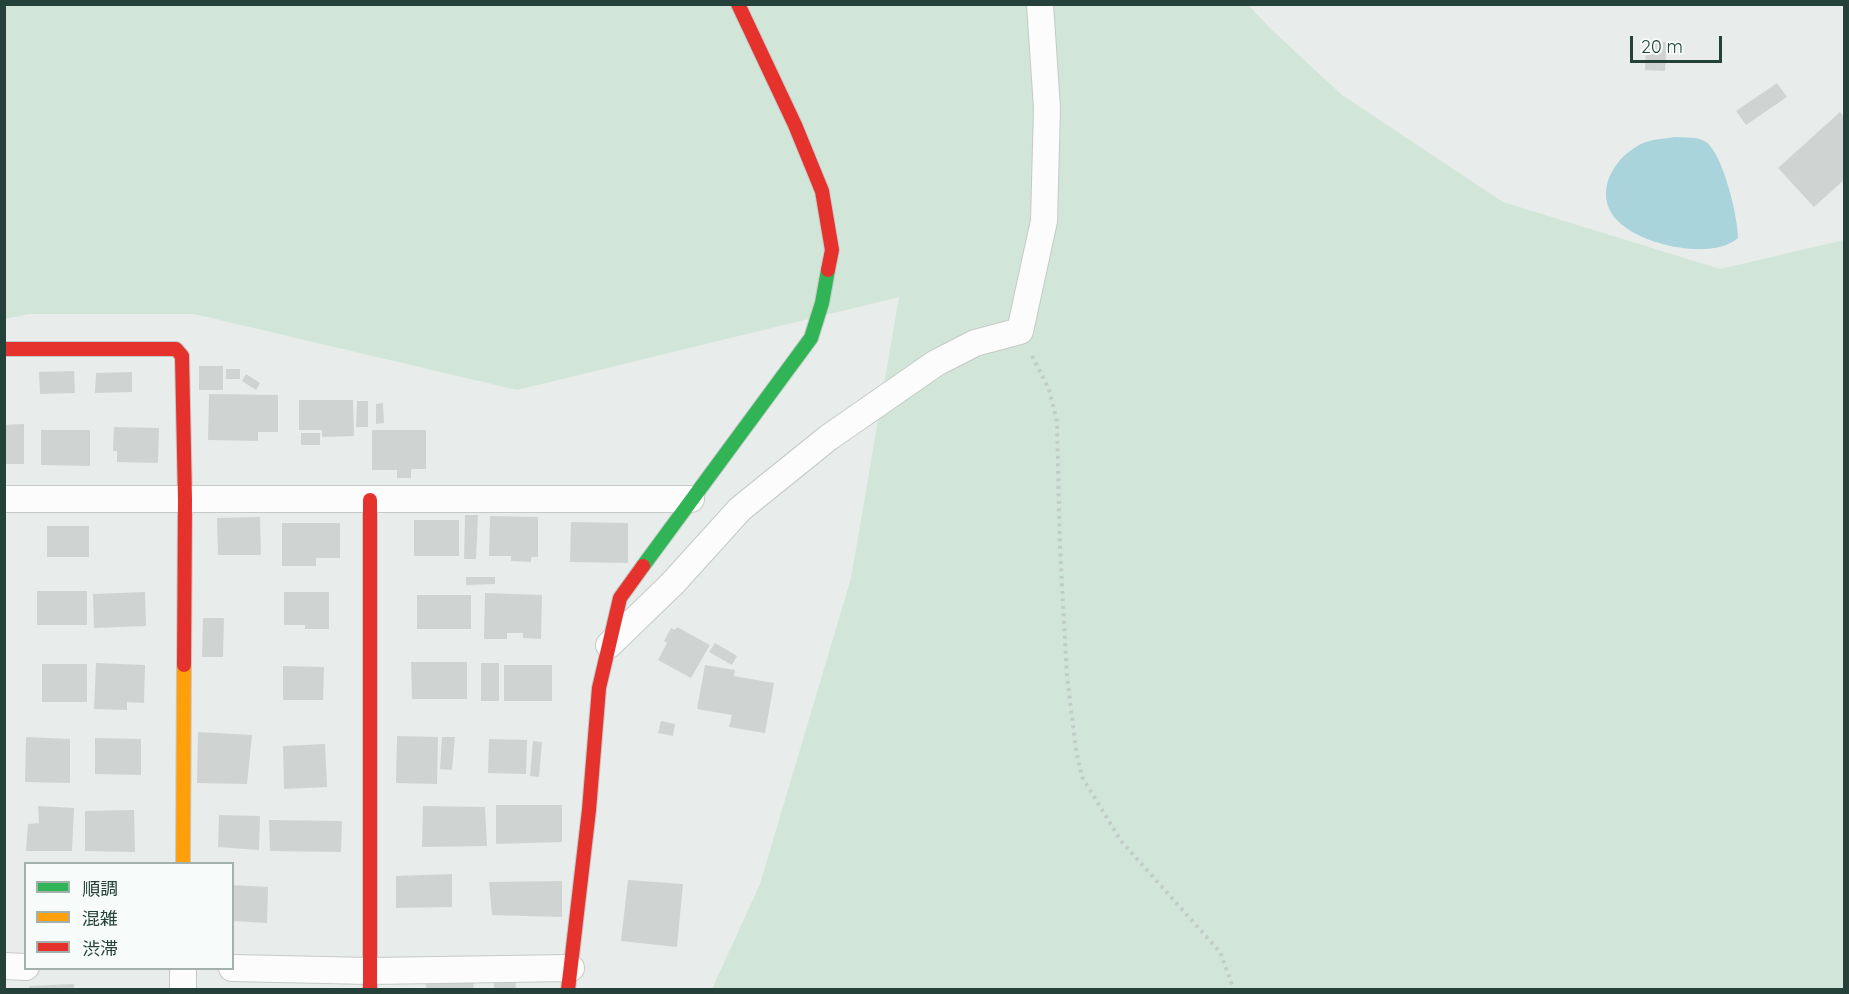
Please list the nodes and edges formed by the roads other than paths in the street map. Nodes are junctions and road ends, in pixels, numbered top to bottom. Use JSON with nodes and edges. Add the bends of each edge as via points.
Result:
{"nodes":[{"id":1,"x":738,"y":4,"type":"edge"},
{"id":2,"x":1040,"y":4,"type":"edge"},
{"id":3,"x":4,"y":349,"type":"edge"},
{"id":4,"x":4,"y":499,"type":"edge"},
{"id":5,"x":691,"y":499,"type":"junction"},
{"id":6,"x":185,"y":500,"type":"junction"},
{"id":7,"x":370,"y":500,"type":"junction"},
{"id":8,"x":609,"y":645,"type":"junction"},
{"id":9,"x":183,"y":862,"type":"edge"},
{"id":10,"x":4,"y":966,"type":"edge"},
{"id":11,"x":24,"y":966,"type":"edge"},
{"id":12,"x":234,"y":968,"type":"edge"},
{"id":13,"x":183,"y":970,"type":"edge"},
{"id":14,"x":570,"y":979,"type":"edge"},
{"id":15,"x":370,"y":980,"type":"edge"},
{"id":16,"x":183,"y":990,"type":"edge"}],
"edges":[{"from":1,"to":5,"type":"street","via":[[822,191],[832,250],[811,338]]},
{"from":2,"to":8,"type":"street","via":[[1047,108],[1044,221],[1020,331],[975,343],[936,363],[828,438],[740,509],[673,583]]},
{"from":3,"to":6,"type":"street","via":[[176,349],[182,356]]},
{"from":4,"to":6,"type":"street"},
{"from":5,"to":7,"type":"street"},
{"from":5,"to":8,"type":"street","via":[[621,598]]},
{"from":6,"to":7,"type":"street"},
{"from":6,"to":9,"type":"street"},
{"from":7,"to":15,"type":"street"},
{"from":8,"to":14,"type":"street","via":[[599,688]]},
{"from":10,"to":11,"type":"street"},
{"from":12,"to":15,"type":"street"},
{"from":13,"to":16,"type":"street"},
{"from":14,"to":15,"type":"street"}]}
